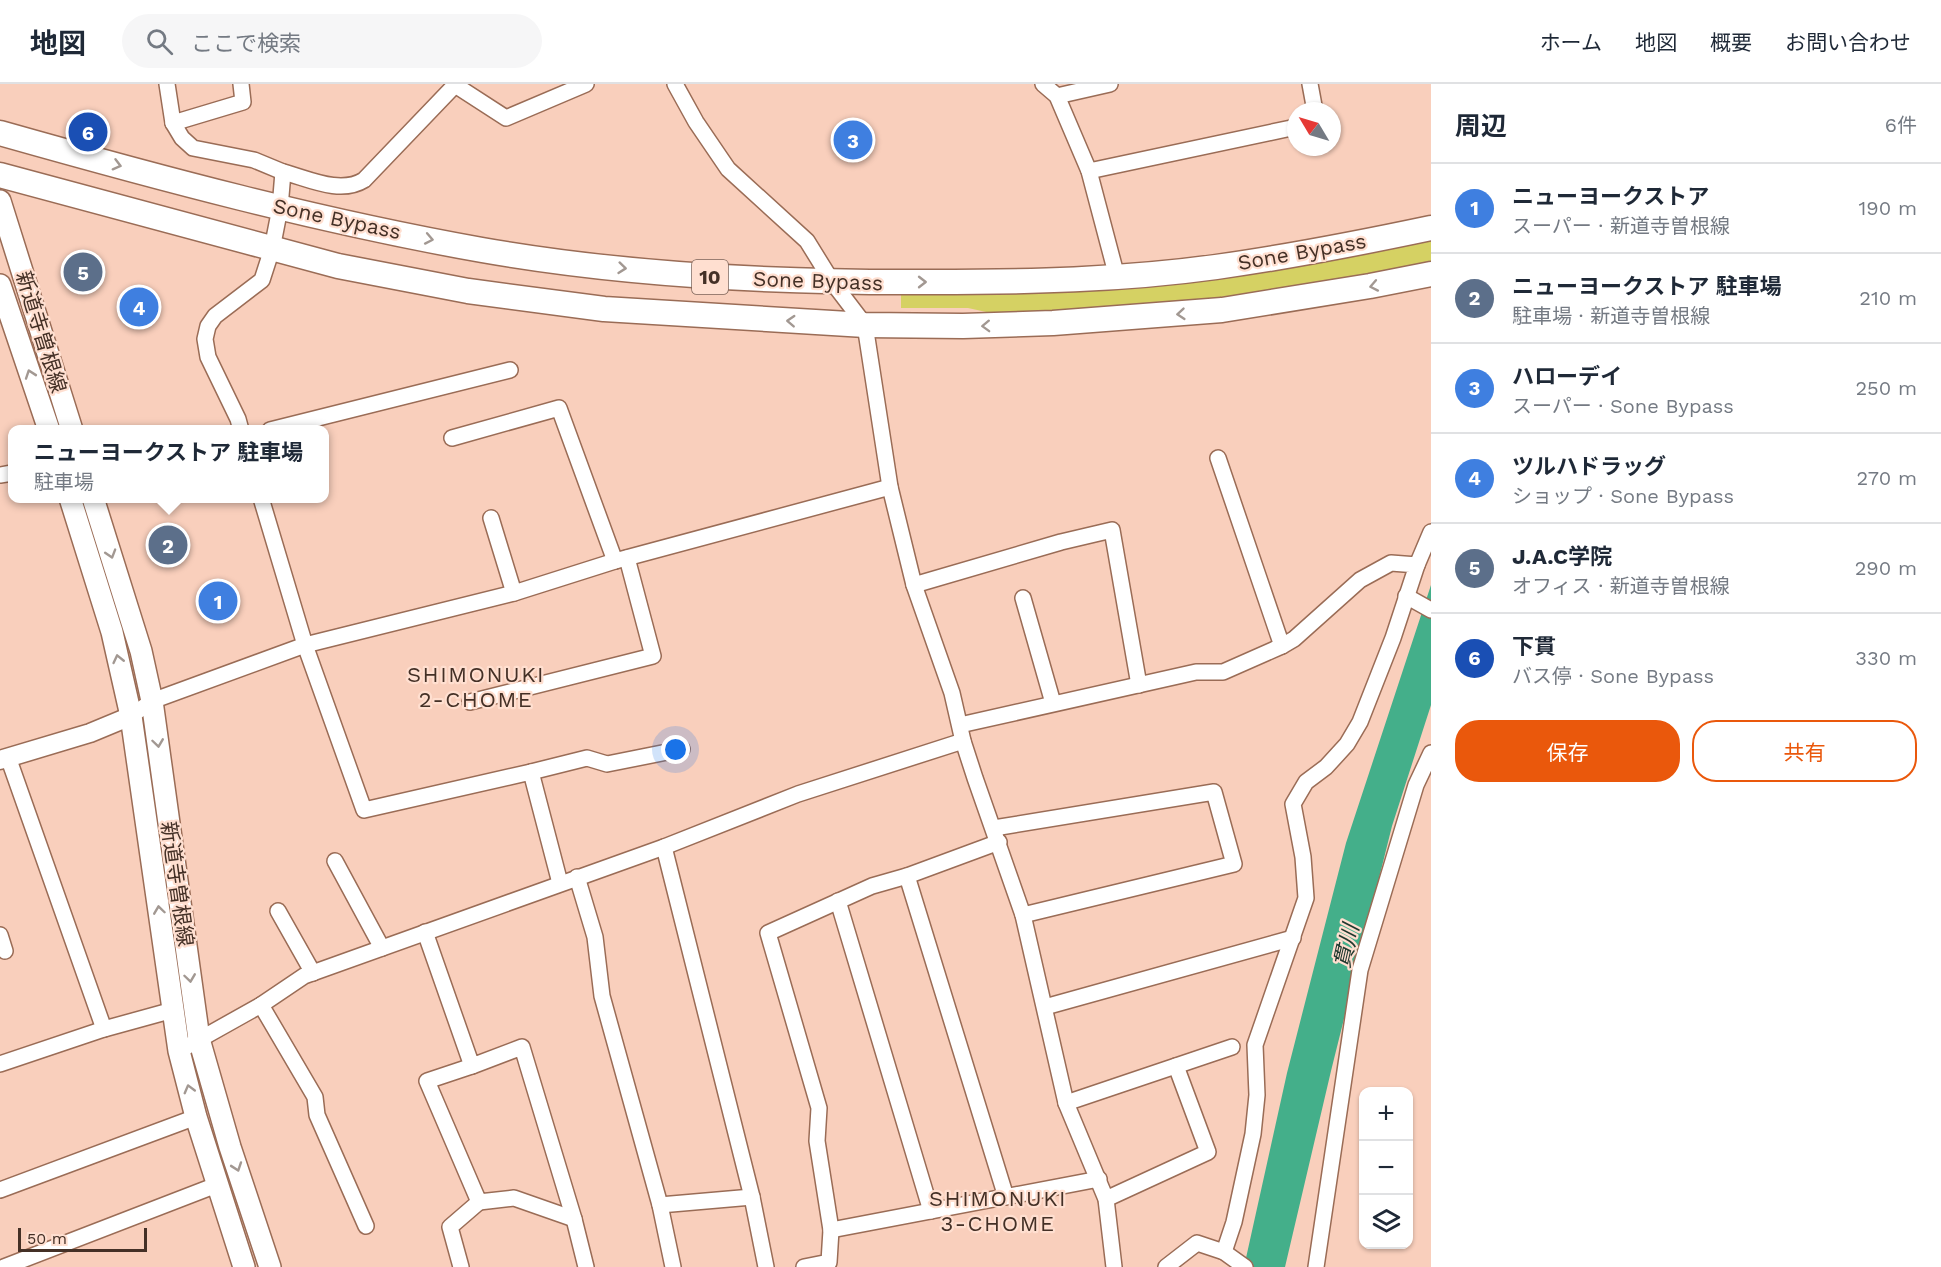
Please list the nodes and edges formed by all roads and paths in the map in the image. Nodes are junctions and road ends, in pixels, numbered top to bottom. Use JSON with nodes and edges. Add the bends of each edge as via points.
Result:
{"nodes":[{"id":1,"x":167,"y":84,"type":"edge"},
{"id":2,"x":241,"y":84,"type":"edge"},
{"id":3,"x":586,"y":84,"type":"edge"},
{"id":4,"x":675,"y":84,"type":"edge"},
{"id":5,"x":1042,"y":84,"type":"edge"},
{"id":6,"x":1110,"y":84,"type":"edge"},
{"id":7,"x":1310,"y":84,"type":"edge"},
{"id":8,"x":455,"y":85,"type":"edge"},
{"id":9,"x":1057,"y":96,"type":"junction"},
{"id":10,"x":1313,"y":102,"type":"edge"},
{"id":11,"x":173,"y":123,"type":"junction"},
{"id":12,"x":1287,"y":129,"type":"edge"},
{"id":13,"x":0,"y":133,"type":"edge"},
{"id":14,"x":1089,"y":171,"type":"junction"},
{"id":15,"x":283,"y":172,"type":"junction"},
{"id":16,"x":0,"y":175,"type":"edge"},
{"id":17,"x":0,"y":201,"type":"edge"},
{"id":18,"x":280,"y":208,"type":"junction"},
{"id":19,"x":1431,"y":228,"type":"edge"},
{"id":20,"x":272,"y":249,"type":"junction"},
{"id":21,"x":1431,"y":274,"type":"edge"},
{"id":22,"x":1117,"y":277,"type":"junction"},
{"id":23,"x":833,"y":283,"type":"junction"},
{"id":24,"x":0,"y":285,"type":"edge"},
{"id":25,"x":865,"y":325,"type":"junction"},
{"id":26,"x":510,"y":370,"type":"dead end"},
{"id":27,"x":48,"y":425,"type":"edge"},
{"id":28,"x":71,"y":425,"type":"edge"},
{"id":29,"x":240,"y":425,"type":"edge"},
{"id":30,"x":286,"y":425,"type":"edge"},
{"id":31,"x":452,"y":438,"type":"dead end"},
{"id":32,"x":1218,"y":458,"type":"dead end"},
{"id":33,"x":890,"y":487,"type":"junction"},
{"id":34,"x":72,"y":503,"type":"edge"},
{"id":35,"x":95,"y":503,"type":"edge"},
{"id":36,"x":262,"y":503,"type":"edge"},
{"id":37,"x":491,"y":518,"type":"dead end"},
{"id":38,"x":1431,"y":532,"type":"edge"},
{"id":39,"x":621,"y":560,"type":"junction"},
{"id":40,"x":1417,"y":565,"type":"junction"},
{"id":41,"x":914,"y":585,"type":"junction"},
{"id":42,"x":514,"y":593,"type":"junction"},
{"id":43,"x":1023,"y":598,"type":"dead end"},
{"id":44,"x":1410,"y":599,"type":"junction"},
{"id":45,"x":1431,"y":610,"type":"edge"},
{"id":46,"x":305,"y":645,"type":"junction"},
{"id":47,"x":1282,"y":646,"type":"junction"},
{"id":48,"x":1139,"y":685,"type":"junction"},
{"id":49,"x":152,"y":702,"type":"junction"},
{"id":50,"x":470,"y":702,"type":"dead end"},
{"id":51,"x":1053,"y":703,"type":"junction"},
{"id":52,"x":131,"y":717,"type":"junction"},
{"id":53,"x":960,"y":725,"type":"junction"},
{"id":54,"x":963,"y":741,"type":"junction"},
{"id":55,"x":682,"y":748,"type":"dead end"},
{"id":56,"x":1431,"y":753,"type":"edge"},
{"id":57,"x":4,"y":759,"type":"edge"},
{"id":58,"x":531,"y":772,"type":"junction"},
{"id":59,"x":1424,"y":784,"type":"edge"},
{"id":60,"x":996,"y":835,"type":"junction"},
{"id":61,"x":664,"y":847,"type":"junction"},
{"id":62,"x":335,"y":861,"type":"dead end"},
{"id":63,"x":907,"y":876,"type":"junction"},
{"id":64,"x":577,"y":877,"type":"junction"},
{"id":65,"x":560,"y":883,"type":"junction"},
{"id":66,"x":838,"y":901,"type":"junction"},
{"id":67,"x":278,"y":911,"type":"dead end"},
{"id":68,"x":1023,"y":915,"type":"junction"},
{"id":69,"x":425,"y":932,"type":"junction"},
{"id":70,"x":0,"y":935,"type":"edge"},
{"id":71,"x":1293,"y":938,"type":"junction"},
{"id":72,"x":382,"y":948,"type":"junction"},
{"id":73,"x":5,"y":951,"type":"dead end"},
{"id":74,"x":313,"y":973,"type":"junction"},
{"id":75,"x":261,"y":1005,"type":"junction"},
{"id":76,"x":1045,"y":1007,"type":"junction"},
{"id":77,"x":172,"y":1010,"type":"junction"},
{"id":78,"x":104,"y":1029,"type":"junction"},
{"id":79,"x":199,"y":1039,"type":"junction"},
{"id":80,"x":1232,"y":1047,"type":"dead end"},
{"id":81,"x":179,"y":1050,"type":"junction"},
{"id":82,"x":0,"y":1064,"type":"edge"},
{"id":83,"x":472,"y":1065,"type":"junction"},
{"id":84,"x":1176,"y":1066,"type":"junction"},
{"id":85,"x":1065,"y":1103,"type":"junction"},
{"id":86,"x":196,"y":1117,"type":"junction"},
{"id":87,"x":1099,"y":1179,"type":"junction"},
{"id":88,"x":219,"y":1184,"type":"junction"},
{"id":89,"x":0,"y":1190,"type":"edge"},
{"id":90,"x":752,"y":1197,"type":"junction"},
{"id":91,"x":1006,"y":1197,"type":"junction"},
{"id":92,"x":1106,"y":1199,"type":"junction"},
{"id":93,"x":479,"y":1202,"type":"junction"},
{"id":94,"x":660,"y":1205,"type":"junction"},
{"id":95,"x":931,"y":1211,"type":"junction"},
{"id":96,"x":574,"y":1220,"type":"junction"},
{"id":97,"x":366,"y":1226,"type":"dead end"},
{"id":98,"x":831,"y":1230,"type":"junction"},
{"id":99,"x":1233,"y":1259,"type":"edge"},
{"id":100,"x":4,"y":1267,"type":"edge"},
{"id":101,"x":244,"y":1267,"type":"edge"},
{"id":102,"x":270,"y":1267,"type":"edge"},
{"id":103,"x":460,"y":1267,"type":"edge"},
{"id":104,"x":586,"y":1267,"type":"edge"},
{"id":105,"x":673,"y":1267,"type":"edge"},
{"id":106,"x":766,"y":1267,"type":"edge"},
{"id":107,"x":804,"y":1267,"type":"edge"},
{"id":108,"x":1114,"y":1267,"type":"edge"},
{"id":109,"x":1166,"y":1267,"type":"edge"},
{"id":110,"x":1316,"y":1267,"type":"edge"}],
"edges":[{"from":1,"to":11,"type":"street"},
{"from":2,"to":11,"type":"street","via":[[243,102]]},
{"from":3,"to":8,"type":"street","via":[[506,118]]},
{"from":4,"to":23,"type":"street","via":[[728,169],[807,241]]},
{"from":5,"to":9,"type":"street"},
{"from":6,"to":9,"type":"street"},
{"from":7,"to":10,"type":"street"},
{"from":8,"to":15,"type":"street","via":[[355,185],[337,186]]},
{"from":9,"to":14,"type":"street"},
{"from":11,"to":15,"type":"street","via":[[193,148],[254,160]]},
{"from":12,"to":14,"type":"street"},
{"from":13,"to":18,"type":"highway","name":"Sone Bypass","number":"10","one_way":true},
{"from":14,"to":22,"type":"street"},
{"from":15,"to":18,"type":"street"},
{"from":16,"to":20,"type":"highway","name":"Sone Bypass","number":"10"},
{"from":17,"to":28,"type":"main road","name":"新道寺曽根線"},
{"from":18,"to":20,"type":"street"},
{"from":18,"to":23,"type":"highway","name":"Sone Bypass","number":"10","one_way":true,"via":[[483,250],[700,276]]},
{"from":19,"to":22,"type":"highway","name":"Sone Bypass","number":"10","via":[[1215,267]]},
{"from":25,"to":20,"type":"highway","name":"Sone Bypass","number":"10","one_way":true,"via":[[604,309],[468,291]]},
{"from":20,"to":29,"type":"street","via":[[262,280],[215,316],[205,339],[208,357]]},
{"from":21,"to":25,"type":"highway","name":"Sone Bypass","number":"10","one_way":true,"via":[[1222,310],[963,326]]},
{"from":23,"to":22,"type":"highway","name":"Sone Bypass","number":"10","one_way":true},
{"from":23,"to":25,"type":"street"},
{"from":27,"to":24,"type":"main road","name":"新道寺曽根線","one_way":true},
{"from":25,"to":33,"type":"street"},
{"from":26,"to":30,"type":"street"},
{"from":31,"to":39,"type":"street","via":[[559,408]]},
{"from":32,"to":47,"type":"street"},
{"from":33,"to":39,"type":"street"},
{"from":33,"to":41,"type":"street"},
{"from":52,"to":34,"type":"main road","name":"新道寺曽根線","one_way":true,"via":[[112,632]]},
{"from":35,"to":49,"type":"main road","name":"新道寺曽根線","one_way":true,"via":[[141,651]]},
{"from":36,"to":46,"type":"street"},
{"from":37,"to":42,"type":"street"},
{"from":38,"to":40,"type":"street"},
{"from":39,"to":42,"type":"street"},
{"from":39,"to":50,"type":"street","via":[[653,656]]},
{"from":40,"to":44,"type":"street"},
{"from":40,"to":47,"type":"street","via":[[1391,563],[1360,580]]},
{"from":41,"to":48,"type":"street","via":[[1113,530]]},
{"from":41,"to":53,"type":"street"},
{"from":42,"to":46,"type":"street"},
{"from":43,"to":51,"type":"street"},
{"from":44,"to":45,"type":"street"},
{"from":44,"to":71,"type":"street","via":[[1360,722],[1347,744],[1306,782],[1293,804],[1306,898]]},
{"from":46,"to":49,"type":"street"},
{"from":46,"to":58,"type":"street","via":[[364,810]]},
{"from":47,"to":48,"type":"street","via":[[1223,672],[1196,672]]},
{"from":48,"to":51,"type":"street"},
{"from":49,"to":52,"type":"street"},
{"from":49,"to":79,"type":"main road","name":"新道寺曽根線","one_way":true},
{"from":51,"to":53,"type":"street"},
{"from":52,"to":57,"type":"street"},
{"from":77,"to":52,"type":"main road","name":"新道寺曽根線","one_way":true},
{"from":53,"to":54,"type":"street"},
{"from":54,"to":60,"type":"street"},
{"from":54,"to":61,"type":"street","via":[[798,794]]},
{"from":55,"to":58,"type":"street","via":[[607,764],[587,758]]},
{"from":56,"to":59,"type":"street"},
{"from":57,"to":78,"type":"street"},
{"from":58,"to":65,"type":"street"},
{"from":59,"to":110,"type":"street","via":[[1360,970]]},
{"from":60,"to":63,"type":"street"},
{"from":60,"to":68,"type":"street"},
{"from":60,"to":68,"type":"street","via":[[1214,792],[1234,864]]},
{"from":61,"to":64,"type":"street"},
{"from":61,"to":90,"type":"street"},
{"from":62,"to":72,"type":"street"},
{"from":63,"to":66,"type":"street"},
{"from":63,"to":91,"type":"street"},
{"from":64,"to":65,"type":"street"},
{"from":64,"to":94,"type":"street","via":[[595,937],[602,996]]},
{"from":65,"to":69,"type":"street"},
{"from":66,"to":95,"type":"street"},
{"from":66,"to":98,"type":"street","via":[[768,933],[819,1108],[817,1141]]},
{"from":67,"to":74,"type":"street"},
{"from":68,"to":76,"type":"street"},
{"from":69,"to":72,"type":"street"},
{"from":69,"to":83,"type":"street"},
{"from":70,"to":73,"type":"street"},
{"from":71,"to":76,"type":"street"},
{"from":71,"to":99,"type":"street","via":[[1255,1045],[1257,1095],[1253,1134],[1234,1222]]},
{"from":72,"to":74,"type":"street"},
{"from":74,"to":75,"type":"street"},
{"from":75,"to":79,"type":"street"},
{"from":75,"to":97,"type":"street","via":[[315,1097],[317,1115]]},
{"from":76,"to":85,"type":"street"},
{"from":77,"to":78,"type":"street"},
{"from":77,"to":81,"type":"main road","name":"新道寺曽根線"},
{"from":78,"to":82,"type":"street"},
{"from":79,"to":81,"type":"street"},
{"from":79,"to":102,"type":"main road","name":"新道寺曽根線","one_way":true},
{"from":80,"to":84,"type":"street"},
{"from":86,"to":81,"type":"main road","one_way":true},
{"from":83,"to":93,"type":"street","via":[[427,1081]]},
{"from":83,"to":96,"type":"street","via":[[522,1047]]},
{"from":84,"to":85,"type":"street"},
{"from":84,"to":92,"type":"street","via":[[1208,1152]]},
{"from":85,"to":87,"type":"street"},
{"from":86,"to":88,"type":"main road"},
{"from":86,"to":89,"type":"street"},
{"from":87,"to":91,"type":"street"},
{"from":87,"to":92,"type":"street"},
{"from":88,"to":100,"type":"street"},
{"from":88,"to":101,"type":"main road"},
{"from":90,"to":94,"type":"street"},
{"from":90,"to":106,"type":"street"},
{"from":91,"to":95,"type":"street"},
{"from":92,"to":108,"type":"street"},
{"from":93,"to":96,"type":"street","via":[[514,1198]]},
{"from":93,"to":103,"type":"street","via":[[450,1227]]},
{"from":94,"to":105,"type":"street"},
{"from":95,"to":98,"type":"street"},
{"from":96,"to":104,"type":"street"},
{"from":98,"to":107,"type":"street","via":[[829,1262]]},
{"from":99,"to":109,"type":"street","via":[[1197,1243]]}]}
